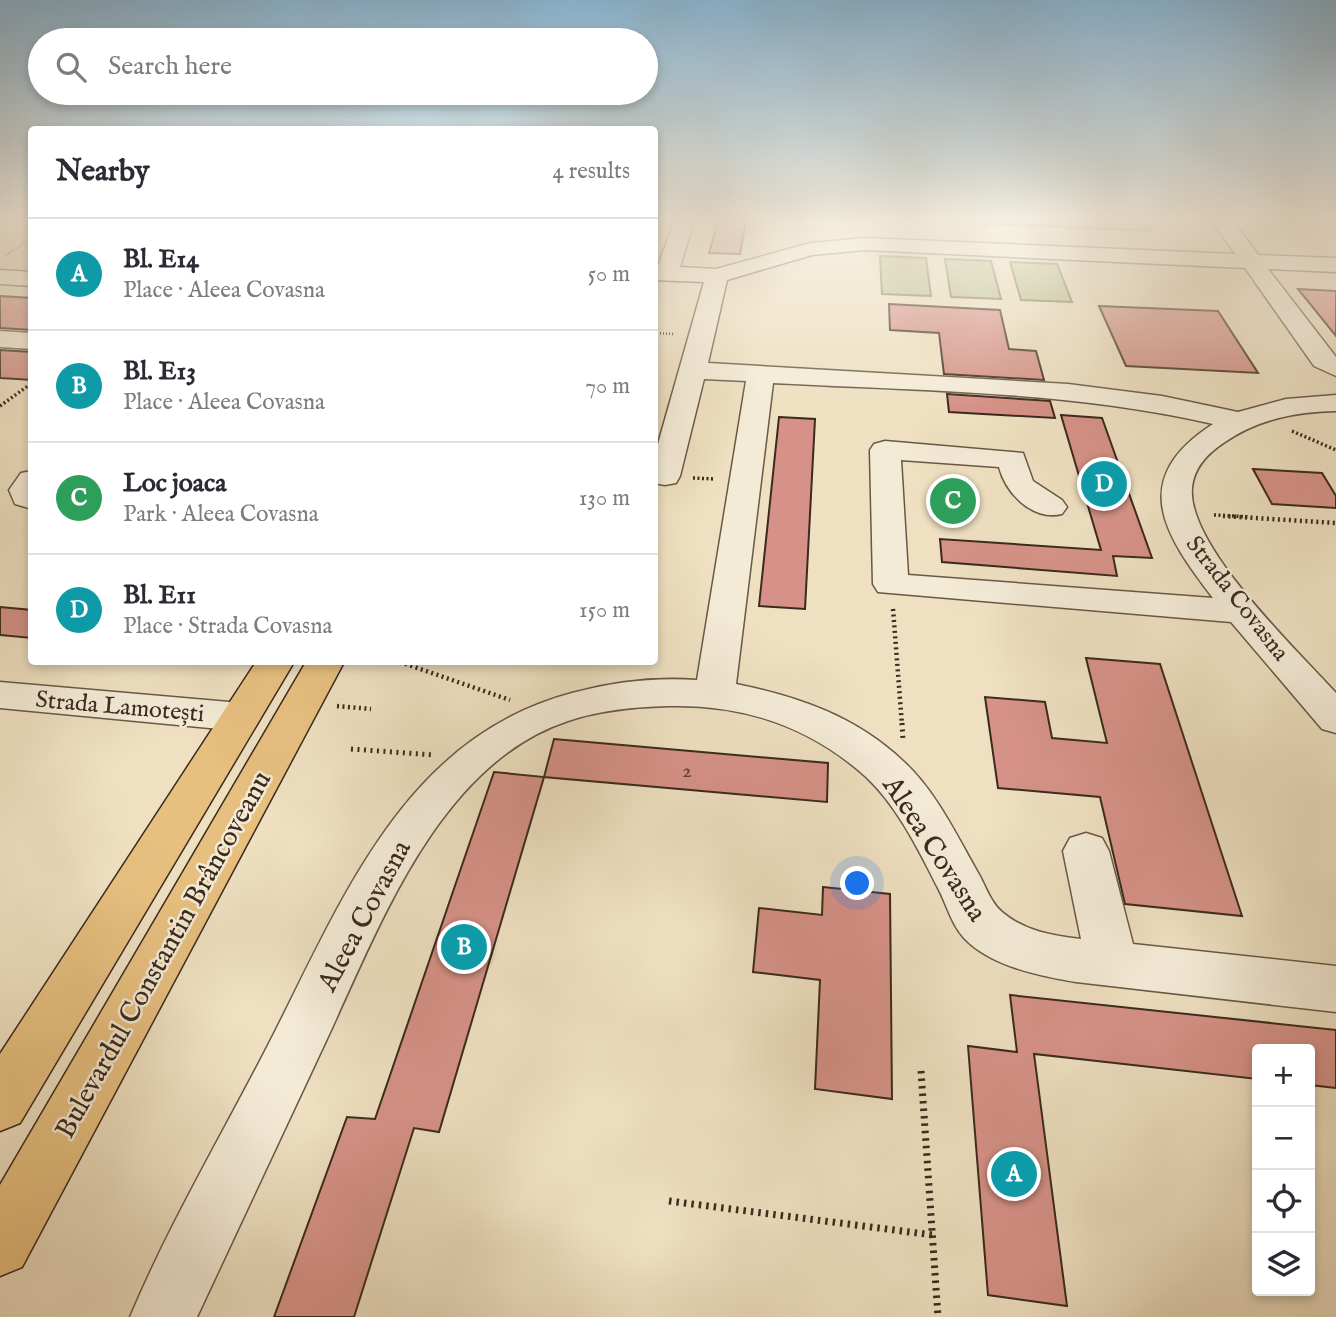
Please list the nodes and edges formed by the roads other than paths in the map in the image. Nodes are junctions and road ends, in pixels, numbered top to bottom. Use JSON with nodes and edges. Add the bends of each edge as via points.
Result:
{"nodes":[{"id":1,"x":715,"y":282,"type":"edge"},
{"id":2,"x":1268,"y":282,"type":"edge"},
{"id":3,"x":0,"y":339,"type":"edge"},
{"id":4,"x":28,"y":341,"type":"edge"},
{"id":5,"x":1330,"y":364,"type":"edge"},
{"id":6,"x":694,"y":370,"type":"junction"},
{"id":7,"x":761,"y":374,"type":"junction"},
{"id":8,"x":1330,"y":403,"type":"edge"},
{"id":9,"x":1238,"y":422,"type":"junction"},
{"id":10,"x":665,"y":476,"type":"road end"},
{"id":11,"x":1051,"y":507,"type":"dead end"},
{"id":12,"x":1244,"y":612,"type":"junction"},
{"id":13,"x":273,"y":665,"type":"edge"},
{"id":14,"x":322,"y":665,"type":"edge"},
{"id":15,"x":715,"y":693,"type":"junction"},
{"id":16,"x":0,"y":695,"type":"edge"},
{"id":17,"x":241,"y":716,"type":"junction"},
{"id":18,"x":1336,"y":719,"type":"edge"},
{"id":19,"x":1086,"y":851,"type":"dead end"},
{"id":20,"x":1112,"y":963,"type":"junction"},
{"id":21,"x":1336,"y":989,"type":"edge"},
{"id":22,"x":0,"y":1104,"type":"edge"},
{"id":23,"x":0,"y":1245,"type":"edge"},
{"id":24,"x":163,"y":1317,"type":"edge"}],
"edges":[{"from":1,"to":6,"type":"street"},
{"from":2,"to":5,"type":"street"},
{"from":3,"to":4,"type":"street"},
{"from":5,"to":8,"type":"street"},
{"from":6,"to":7,"type":"street"},
{"from":6,"to":10,"type":"street"},
{"from":7,"to":9,"type":"street","via":[[1104,396]]},
{"from":7,"to":15,"type":"street"},
{"from":8,"to":9,"type":"street","name":"Strada Covasna","via":[[1290,406]]},
{"from":9,"to":12,"type":"street","name":"Strada Covasna","via":[[1186,461],[1176,494],[1178,513],[1198,551]]},
{"from":11,"to":12,"type":"street","via":[[1019,485],[1012,458],[884,450],[891,584]]},
{"from":12,"to":18,"type":"street","name":"Strada Covasna"},
{"from":13,"to":17,"type":"main road","name":"Bulevardul Constantin Brâncoveanu"},
{"from":14,"to":23,"type":"main road","name":"Bulevardul Constantin Brâncoveanu"},
{"from":15,"to":20,"type":"street","name":"Aleea Covasna","via":[[765,703],[820,724],[890,773],[982,924],[1014,944],[1061,957]]},
{"from":15,"to":24,"type":"street","name":"Aleea Covasna","via":[[652,693],[550,713],[475,758],[436,796],[407,832],[373,889]]},
{"from":16,"to":17,"type":"street","name":"Strada Lamotești"},
{"from":17,"to":22,"type":"main road","name":"Bulevardul Constantin Brâncoveanu"},
{"from":19,"to":20,"type":"street"},
{"from":20,"to":21,"type":"street","name":"Aleea Covasna"}]}
